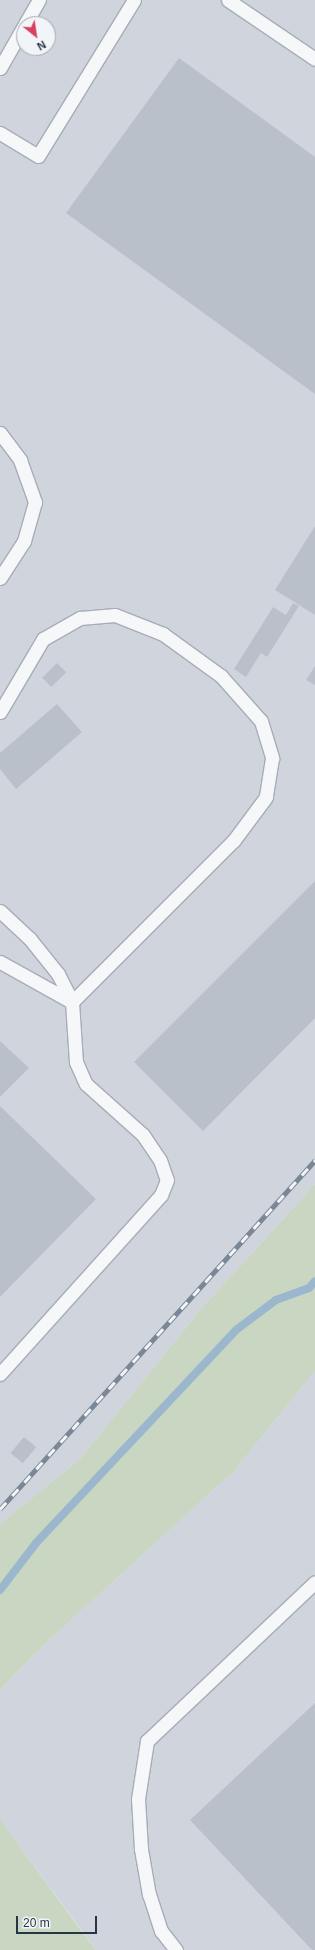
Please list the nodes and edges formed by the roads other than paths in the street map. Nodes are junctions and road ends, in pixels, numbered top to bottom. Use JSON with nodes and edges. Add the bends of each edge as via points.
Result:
{"nodes":[{"id":1,"x":39,"y":0,"type":"edge"},
{"id":2,"x":134,"y":0,"type":"edge"},
{"id":3,"x":228,"y":0,"type":"edge"},
{"id":4,"x":30,"y":16,"type":"edge"},
{"id":5,"x":16,"y":40,"type":"edge"},
{"id":6,"x":315,"y":58,"type":"edge"},
{"id":7,"x":0,"y":68,"type":"edge"},
{"id":8,"x":0,"y":133,"type":"edge"},
{"id":9,"x":0,"y":433,"type":"edge"},
{"id":10,"x":0,"y":578,"type":"edge"},
{"id":11,"x":0,"y":712,"type":"edge"},
{"id":12,"x":0,"y":911,"type":"edge"},
{"id":13,"x":0,"y":962,"type":"edge"},
{"id":14,"x":72,"y":1002,"type":"junction"},
{"id":15,"x":0,"y":1374,"type":"edge"},
{"id":16,"x":315,"y":1582,"type":"edge"},
{"id":17,"x":176,"y":1950,"type":"edge"}],
"edges":[{"from":1,"to":4,"type":"lane"},
{"from":2,"to":8,"type":"lane","via":[[38,156]]},
{"from":3,"to":6,"type":"lane"},
{"from":5,"to":7,"type":"lane"},
{"from":9,"to":10,"type":"lane","via":[[20,460],[35,502],[24,541]]},
{"from":11,"to":14,"type":"lane","via":[[43,639],[80,618],[115,615],[162,634],[221,676],[261,721],[272,758],[266,797],[234,840]]},
{"from":12,"to":14,"type":"lane","via":[[39,949],[58,974]]},
{"from":13,"to":14,"type":"lane"},
{"from":14,"to":15,"type":"lane","via":[[76,1062],[86,1084],[143,1135],[160,1160],[167,1180],[161,1195]]},
{"from":16,"to":17,"type":"lane","via":[[147,1741],[138,1799],[141,1849],[149,1895],[161,1931]]}]}
